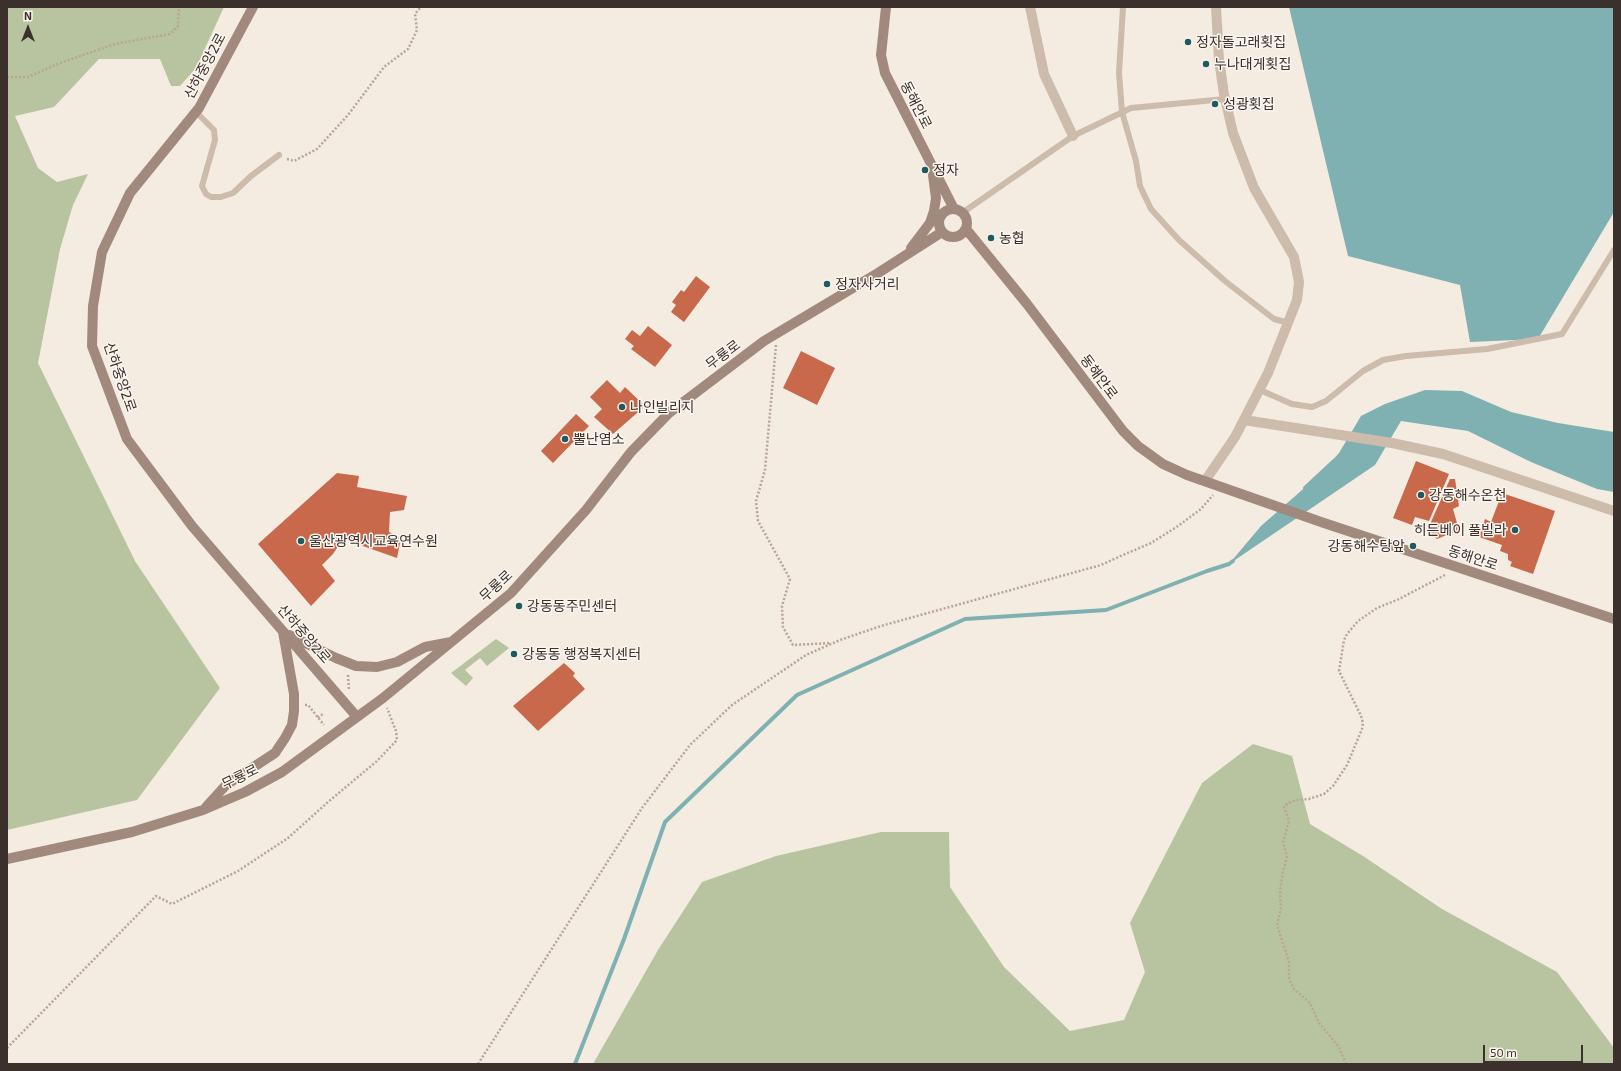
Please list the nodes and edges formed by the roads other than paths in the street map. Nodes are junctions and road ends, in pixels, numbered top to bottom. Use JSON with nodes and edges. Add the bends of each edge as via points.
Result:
{"nodes":[{"id":1,"x":253,"y":7,"type":"edge"},
{"id":2,"x":886,"y":7,"type":"edge"},
{"id":3,"x":1030,"y":7,"type":"edge"},
{"id":4,"x":1124,"y":7,"type":"edge"},
{"id":5,"x":1216,"y":7,"type":"edge"},
{"id":6,"x":1225,"y":99,"type":"junction"},
{"id":7,"x":196,"y":112,"type":"junction"},
{"id":8,"x":1122,"y":112,"type":"junction"},
{"id":9,"x":1073,"y":136,"type":"junction"},
{"id":10,"x":279,"y":155,"type":"road end"},
{"id":11,"x":930,"y":164,"type":"junction"},
{"id":12,"x":958,"y":211,"type":"junction"},
{"id":13,"x":966,"y":228,"type":"junction"},
{"id":14,"x":942,"y":232,"type":"junction"},
{"id":15,"x":1614,"y":250,"type":"edge"},
{"id":16,"x":908,"y":253,"type":"junction"},
{"id":17,"x":1289,"y":323,"type":"junction"},
{"id":18,"x":1260,"y":390,"type":"junction"},
{"id":19,"x":1244,"y":420,"type":"junction"},
{"id":20,"x":1205,"y":481,"type":"junction"},
{"id":21,"x":1614,"y":512,"type":"edge"},
{"id":22,"x":1614,"y":619,"type":"edge"},
{"id":23,"x":283,"y":632,"type":"junction"},
{"id":24,"x":452,"y":641,"type":"junction"},
{"id":25,"x":358,"y":717,"type":"junction"},
{"id":26,"x":203,"y":810,"type":"junction"},
{"id":27,"x":7,"y":859,"type":"edge"}],
"edges":[{"from":1,"to":7,"type":"main road","name":"산하중앙2로"},
{"from":2,"to":11,"type":"main road","name":"동해안로","via":[[881,55],[885,73]]},
{"from":3,"to":9,"type":"street","via":[[1044,74]]},
{"from":4,"to":8,"type":"lane","via":[[1119,72]]},
{"from":5,"to":6,"type":"street","via":[[1219,60]]},
{"from":6,"to":8,"type":"lane","via":[[1131,108]]},
{"from":6,"to":17,"type":"street","via":[[1233,133],[1251,182],[1294,257],[1298,269],[1298,300]]},
{"from":7,"to":10,"type":"lane","via":[[214,130],[215,140],[202,186],[211,197],[233,193]]},
{"from":7,"to":23,"type":"main road","name":"산하중앙2로","via":[[130,193],[102,252],[93,306],[92,346],[127,439],[192,526]]},
{"from":8,"to":9,"type":"lane"},
{"from":8,"to":17,"type":"lane","via":[[1136,161],[1140,186],[1151,210],[1225,281],[1274,319]]},
{"from":9,"to":12,"type":"lane"},
{"from":11,"to":12,"type":"main road","name":"동해안로"},
{"from":11,"to":16,"type":"main road","via":[[935,184],[934,211],[930,223]]},
{"from":12,"to":13,"type":"main road","via":[[967,220]]},
{"from":12,"to":14,"type":"main road","via":[[945,212],[941,217],[939,224]]},
{"from":13,"to":14,"type":"main road","via":[[963,234],[955,237],[949,237]]},
{"from":13,"to":20,"type":"main road","name":"동해안로","via":[[1138,446],[1175,470]]},
{"from":14,"to":16,"type":"main road","name":"무룡로"},
{"from":15,"to":18,"type":"lane","via":[[1562,334],[1487,349],[1383,360],[1312,407],[1292,404]]},
{"from":16,"to":24,"type":"main road","name":"무룡로","via":[[764,341],[669,413],[631,452],[586,510],[511,593]]},
{"from":17,"to":18,"type":"street"},
{"from":18,"to":19,"type":"street"},
{"from":19,"to":20,"type":"street"},
{"from":19,"to":21,"type":"street","via":[[1392,443],[1443,454]]},
{"from":20,"to":22,"type":"main road","name":"동해안로"},
{"from":23,"to":24,"type":"main road","via":[[356,666],[377,667],[397,662],[425,647]]},
{"from":23,"to":25,"type":"main road","name":"산하중앙2로"},
{"from":23,"to":26,"type":"main road","via":[[294,694],[292,725],[275,753],[226,785]]},
{"from":24,"to":25,"type":"main road","name":"무룡로"},
{"from":25,"to":26,"type":"main road","name":"무룡로","via":[[282,772]]},
{"from":26,"to":27,"type":"main road","name":"무룡로","via":[[132,832]]}]}
